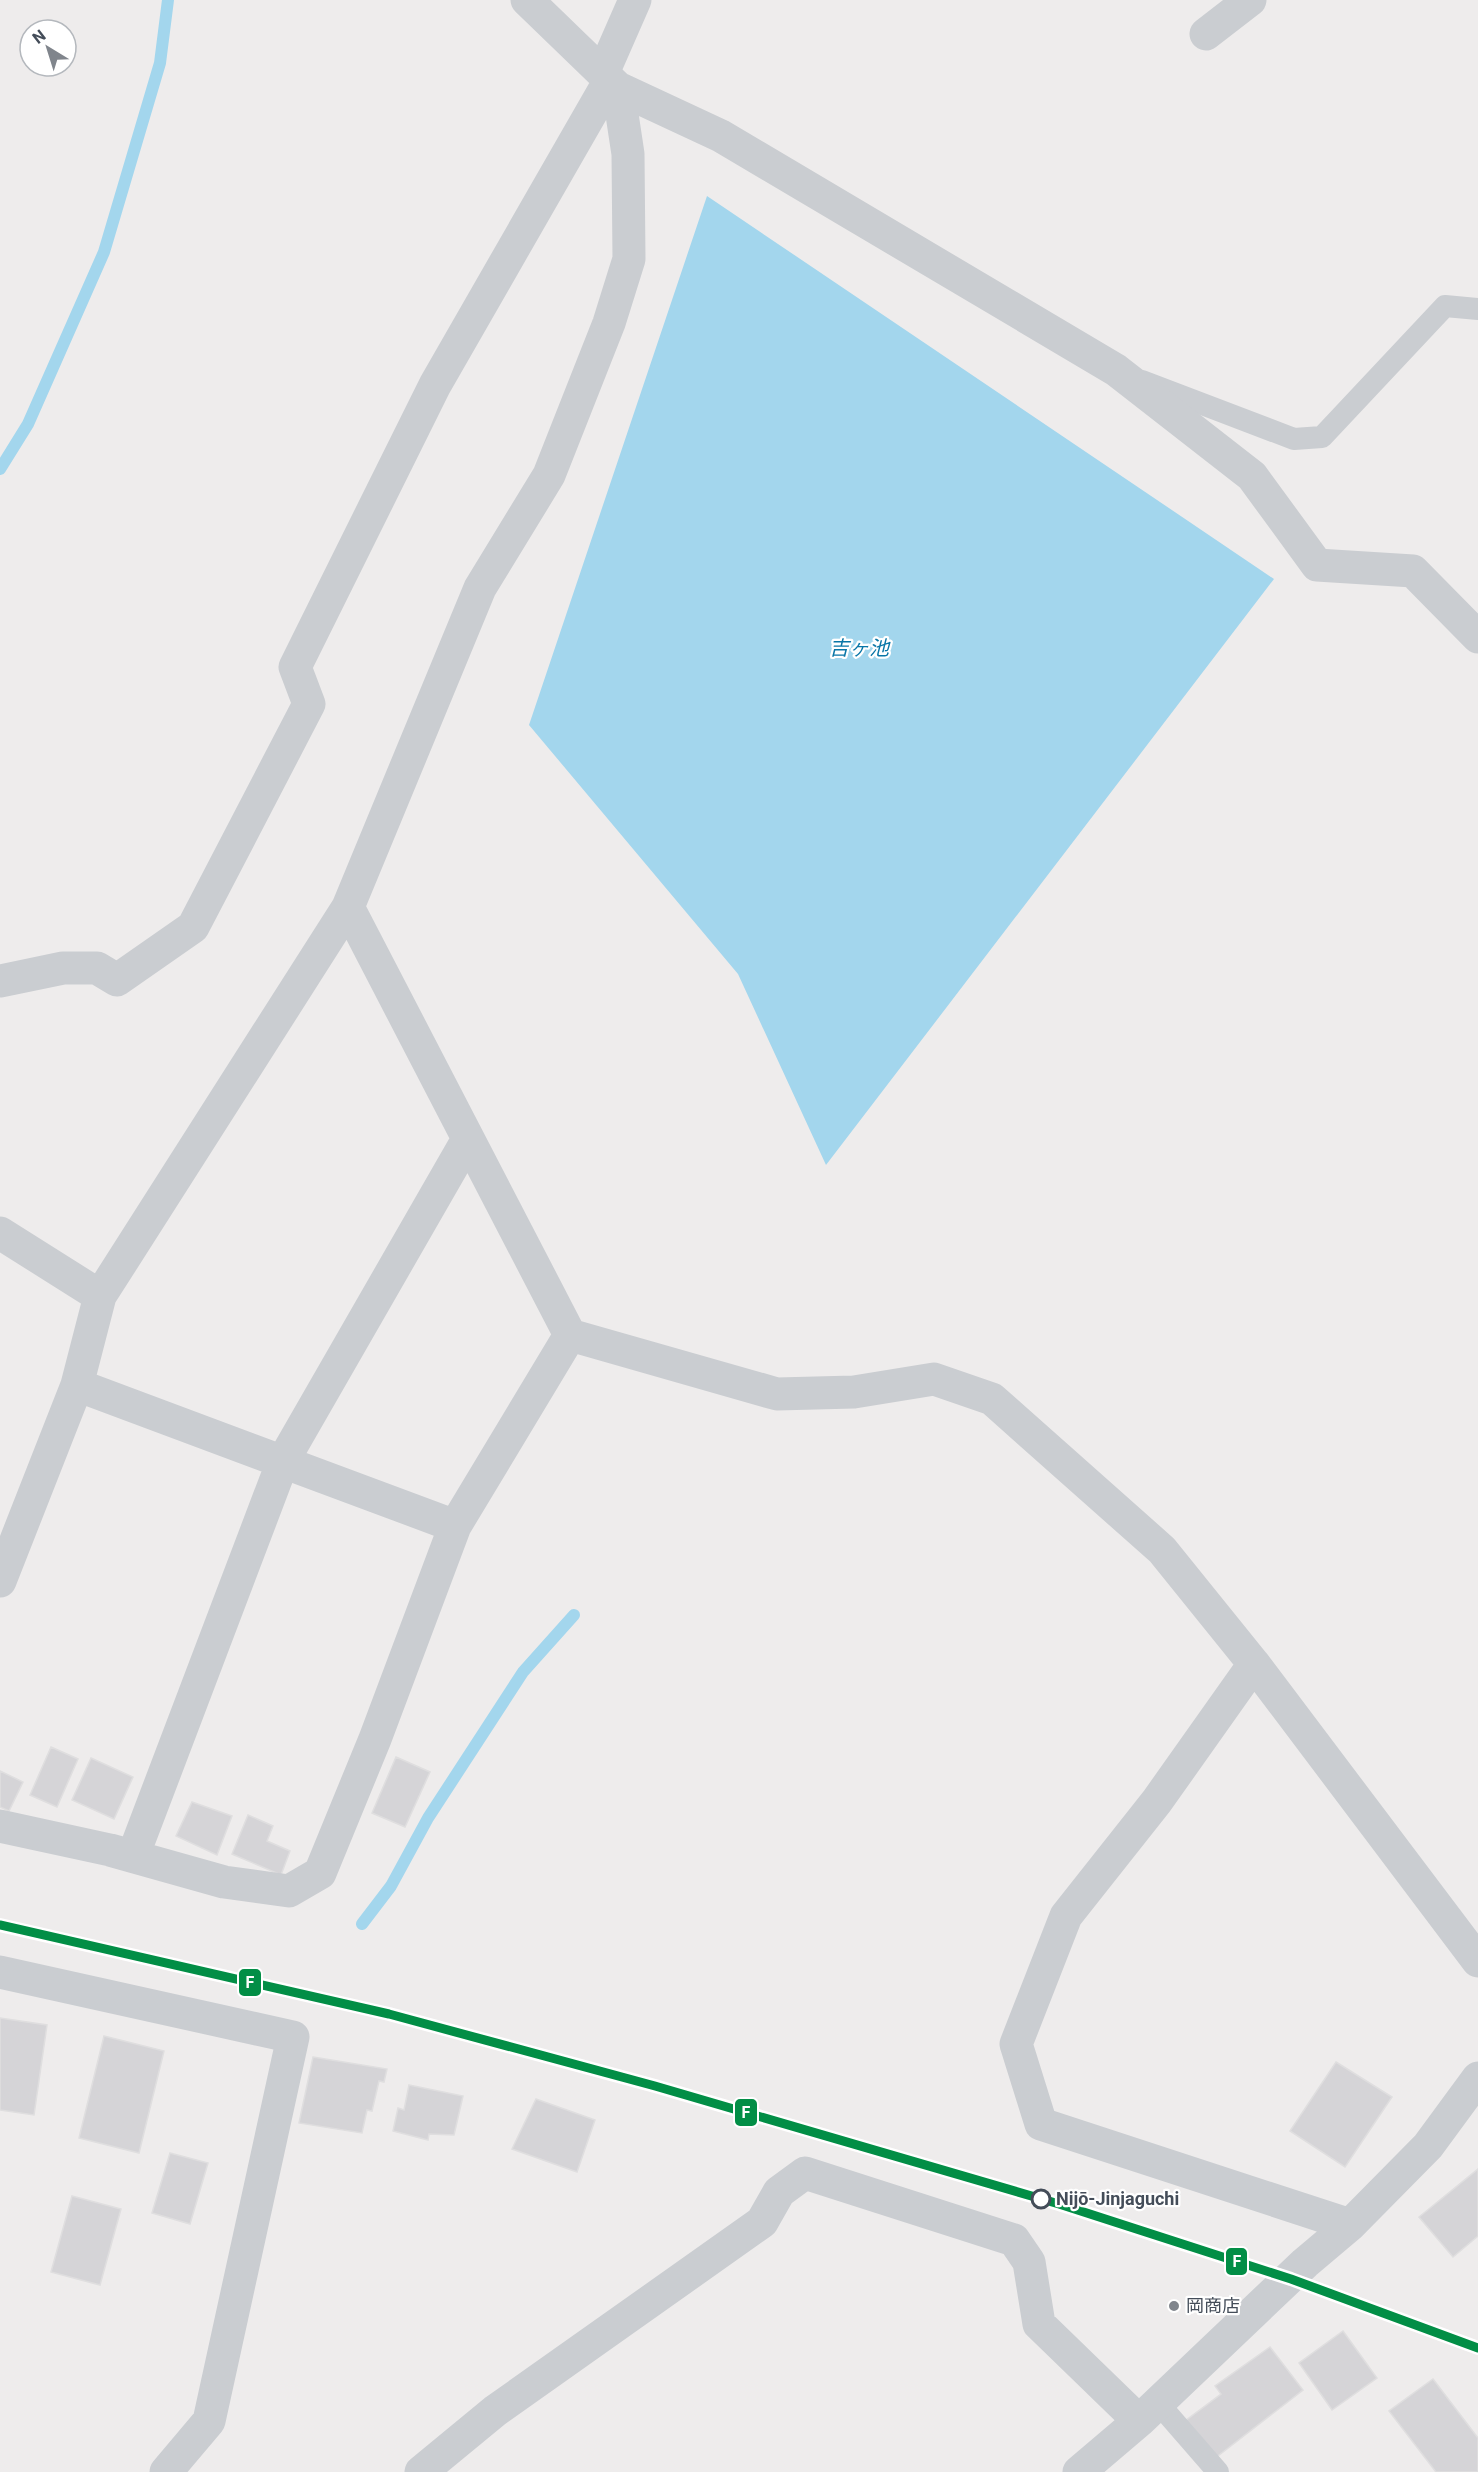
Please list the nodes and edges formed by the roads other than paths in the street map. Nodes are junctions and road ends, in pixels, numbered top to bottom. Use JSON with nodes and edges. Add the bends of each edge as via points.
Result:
{"nodes":[{"id":1,"x":527,"y":0,"type":"edge"},
{"id":2,"x":635,"y":0,"type":"edge"},
{"id":3,"x":1250,"y":0,"type":"edge"},
{"id":4,"x":1206,"y":34,"type":"dead end"},
{"id":5,"x":610,"y":80,"type":"junction"},
{"id":6,"x":1478,"y":309,"type":"edge"},
{"id":7,"x":1116,"y":370,"type":"junction"},
{"id":8,"x":1478,"y":637,"type":"edge"},
{"id":9,"x":348,"y":907,"type":"junction"},
{"id":10,"x":0,"y":981,"type":"edge"},
{"id":11,"x":468,"y":1139,"type":"junction"},
{"id":12,"x":0,"y":1233,"type":"edge"},
{"id":13,"x":100,"y":1296,"type":"junction"},
{"id":14,"x":570,"y":1335,"type":"junction"},
{"id":15,"x":77,"y":1385,"type":"junction"},
{"id":16,"x":283,"y":1461,"type":"junction"},
{"id":17,"x":455,"y":1526,"type":"junction"},
{"id":18,"x":0,"y":1581,"type":"edge"},
{"id":19,"x":1254,"y":1664,"type":"junction"},
{"id":20,"x":0,"y":1826,"type":"edge"},
{"id":21,"x":133,"y":1856,"type":"junction"},
{"id":22,"x":1478,"y":1961,"type":"edge"},
{"id":23,"x":0,"y":1972,"type":"edge"},
{"id":24,"x":1478,"y":2078,"type":"edge"},
{"id":25,"x":1350,"y":2225,"type":"junction"},
{"id":26,"x":1149,"y":2412,"type":"junction"},
{"id":27,"x":166,"y":2472,"type":"edge"},
{"id":28,"x":421,"y":2472,"type":"edge"},
{"id":29,"x":1079,"y":2472,"type":"edge"},
{"id":30,"x":1218,"y":2472,"type":"edge"}],
"edges":[{"from":1,"to":5,"type":"street"},
{"from":2,"to":5,"type":"street"},
{"from":3,"to":4,"type":"street"},
{"from":5,"to":7,"type":"street","via":[[721,136]]},
{"from":5,"to":9,"type":"street","via":[[628,154],[629,259],[609,323],[549,475],[480,588]]},
{"from":5,"to":10,"type":"street","via":[[435,385],[295,667],[309,704],[193,927],[117,980],[97,968],[63,968]]},
{"from":6,"to":7,"type":"lane","via":[[1445,306],[1322,437],[1294,439]]},
{"from":7,"to":8,"type":"street","via":[[1252,476],[1317,564],[1413,572]]},
{"from":9,"to":11,"type":"street"},
{"from":9,"to":13,"type":"street"},
{"from":11,"to":14,"type":"street"},
{"from":11,"to":16,"type":"street"},
{"from":12,"to":13,"type":"street"},
{"from":13,"to":15,"type":"street"},
{"from":14,"to":17,"type":"street"},
{"from":14,"to":19,"type":"street","via":[[777,1394],[854,1392],[934,1379],[992,1399],[1162,1550]]},
{"from":15,"to":16,"type":"street"},
{"from":15,"to":18,"type":"street"},
{"from":16,"to":17,"type":"street"},
{"from":16,"to":21,"type":"street"},
{"from":17,"to":21,"type":"street","via":[[320,1872],[289,1891],[224,1882]]},
{"from":19,"to":22,"type":"street"},
{"from":19,"to":25,"type":"street","via":[[1157,1801],[1066,1916],[1016,2044],[1041,2124]]},
{"from":20,"to":21,"type":"street"},
{"from":23,"to":27,"type":"street","via":[[294,2037],[209,2421]]},
{"from":24,"to":25,"type":"street","via":[[1428,2146]]},
{"from":25,"to":26,"type":"street"},
{"from":26,"to":28,"type":"street","via":[[1039,2324],[1029,2262],[1014,2240],[805,2173],[779,2192],[762,2222],[495,2411]]},
{"from":26,"to":29,"type":"street"},
{"from":26,"to":30,"type":"lane"}]}
